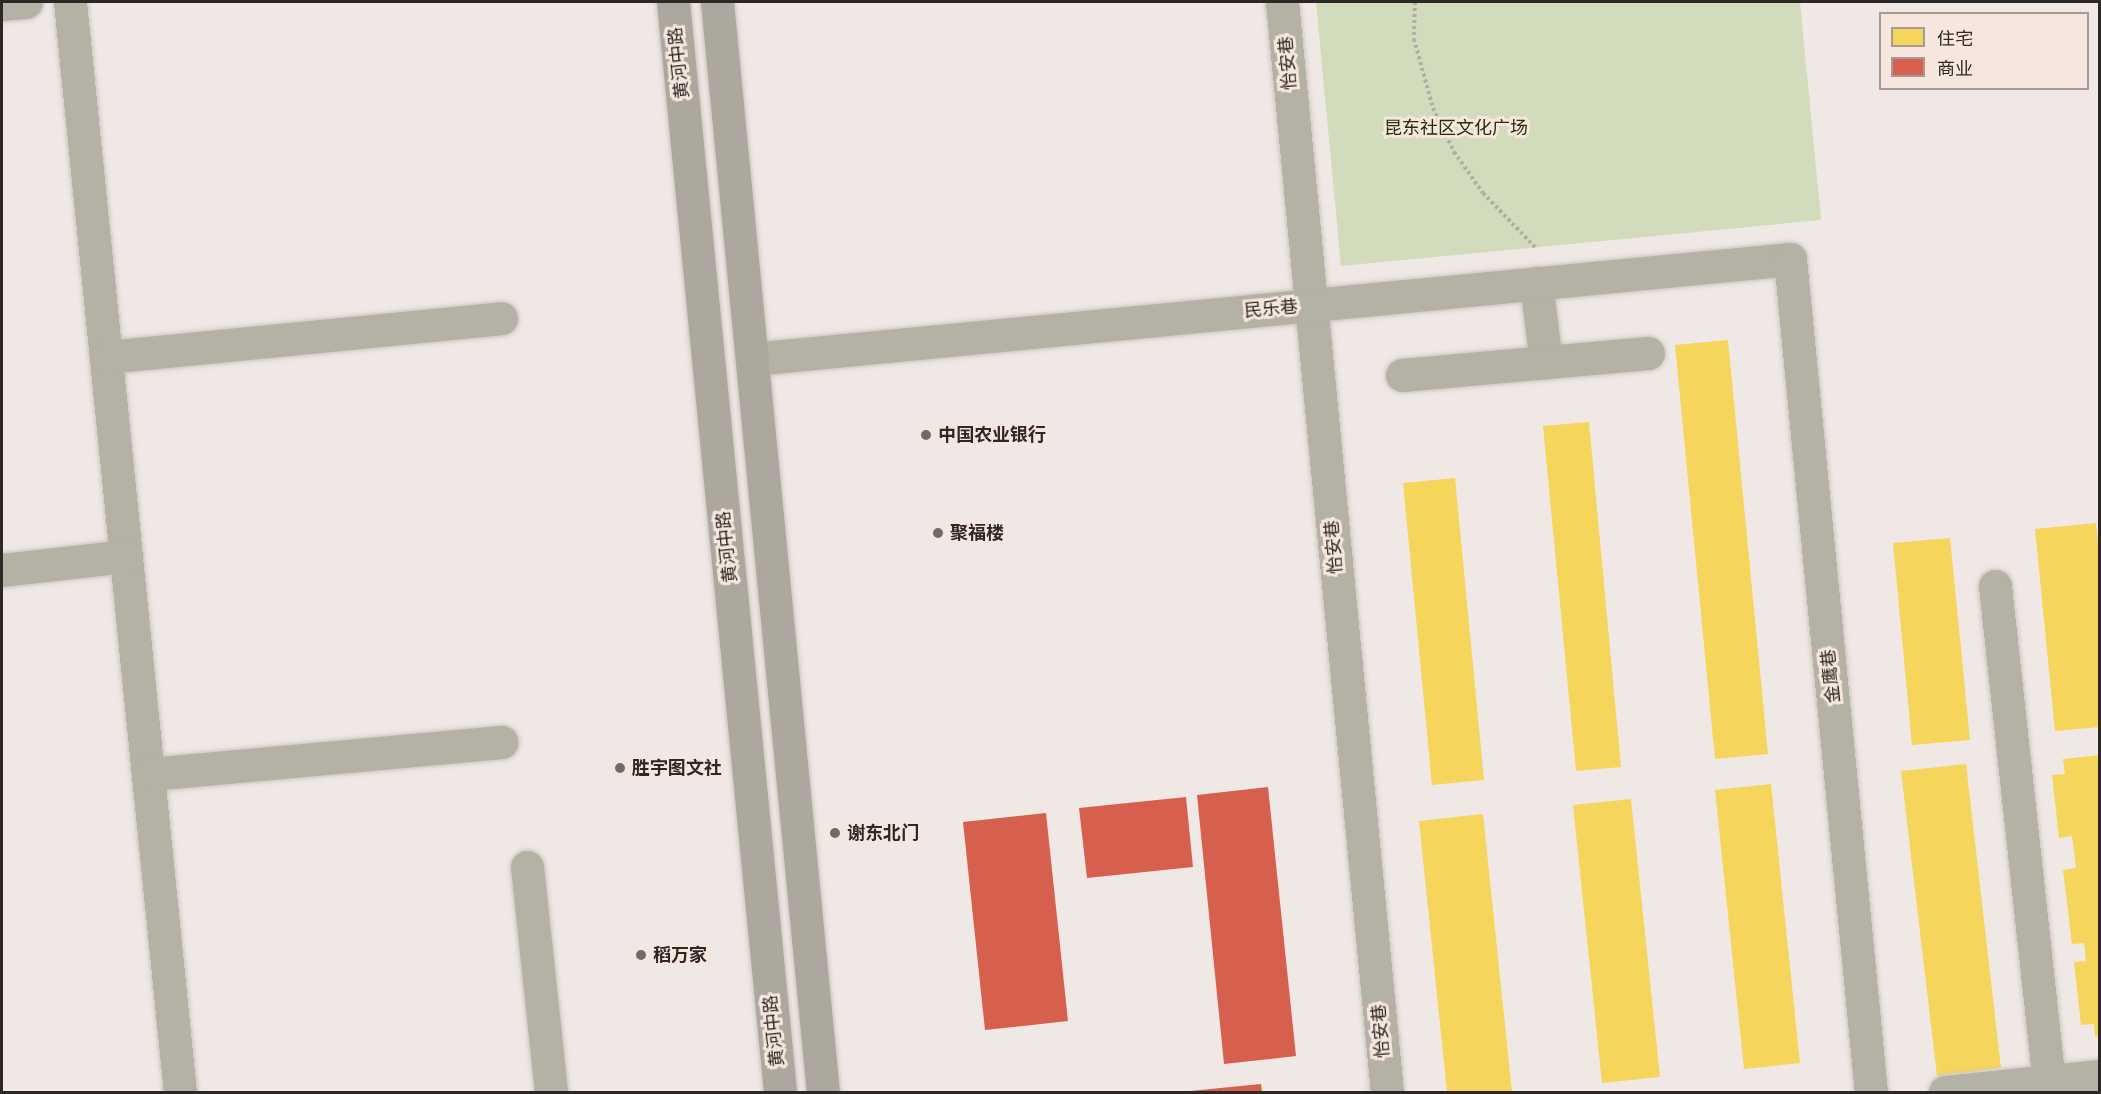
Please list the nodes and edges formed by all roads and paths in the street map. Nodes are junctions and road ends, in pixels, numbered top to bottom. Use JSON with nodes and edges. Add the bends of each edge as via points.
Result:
{"nodes":[{"id":1,"x":26,"y":2,"type":"edge"},
{"id":2,"x":70,"y":2,"type":"edge"},
{"id":3,"x":674,"y":2,"type":"edge"},
{"id":4,"x":717,"y":2,"type":"edge"},
{"id":5,"x":1282,"y":2,"type":"edge"},
{"id":6,"x":1415,"y":2,"type":"edge"},
{"id":7,"x":2,"y":4,"type":"edge"},
{"id":8,"x":1535,"y":247,"type":"dead end"},
{"id":9,"x":1790,"y":259,"type":"joint"},
{"id":10,"x":1536,"y":283,"type":"junction"},
{"id":11,"x":1311,"y":305,"type":"junction"},
{"id":12,"x":501,"y":318,"type":"dead end"},
{"id":13,"x":1648,"y":353,"type":"dead end"},
{"id":14,"x":105,"y":357,"type":"junction"},
{"id":15,"x":752,"y":358,"type":"junction"},
{"id":16,"x":1546,"y":362,"type":"junction"},
{"id":17,"x":1402,"y":375,"type":"dead end"},
{"id":18,"x":126,"y":556,"type":"junction"},
{"id":19,"x":2,"y":570,"type":"edge"},
{"id":20,"x":1995,"y":586,"type":"dead end"},
{"id":21,"x":502,"y":742,"type":"dead end"},
{"id":22,"x":150,"y":774,"type":"junction"},
{"id":23,"x":526,"y":867,"type":"dead end"},
{"id":24,"x":2100,"y":1076,"type":"edge"},
{"id":25,"x":2049,"y":1081,"type":"junction"},
{"id":26,"x":180,"y":1092,"type":"edge"},
{"id":27,"x":551,"y":1092,"type":"edge"},
{"id":28,"x":780,"y":1092,"type":"edge"},
{"id":29,"x":823,"y":1092,"type":"edge"},
{"id":30,"x":1386,"y":1092,"type":"edge"},
{"id":31,"x":1871,"y":1092,"type":"edge"},
{"id":32,"x":1945,"y":1092,"type":"edge"}],
"edges":[{"from":1,"to":7,"type":"street"},
{"from":2,"to":14,"type":"street"},
{"from":3,"to":28,"type":"main road","name":"黄河中路"},
{"from":4,"to":15,"type":"main road"},
{"from":5,"to":11,"type":"street","name":"怡安巷"},
{"from":6,"to":8,"type":"path","via":[[1414,39],[1433,108],[1454,152],[1483,193]]},
{"from":9,"to":10,"type":"street","name":"民乐巷"},
{"from":9,"to":31,"type":"street","name":"金鹰巷"},
{"from":10,"to":11,"type":"street","name":"民乐巷"},
{"from":10,"to":16,"type":"street"},
{"from":11,"to":15,"type":"street","name":"民乐巷"},
{"from":11,"to":30,"type":"street","name":"怡安巷"},
{"from":12,"to":14,"type":"street"},
{"from":13,"to":16,"type":"street"},
{"from":14,"to":18,"type":"street"},
{"from":15,"to":29,"type":"main road"},
{"from":16,"to":17,"type":"street"},
{"from":18,"to":19,"type":"street"},
{"from":18,"to":22,"type":"street"},
{"from":20,"to":25,"type":"street"},
{"from":21,"to":22,"type":"street"},
{"from":22,"to":26,"type":"street"},
{"from":23,"to":27,"type":"street"},
{"from":24,"to":25,"type":"street"},
{"from":25,"to":32,"type":"street"}]}
